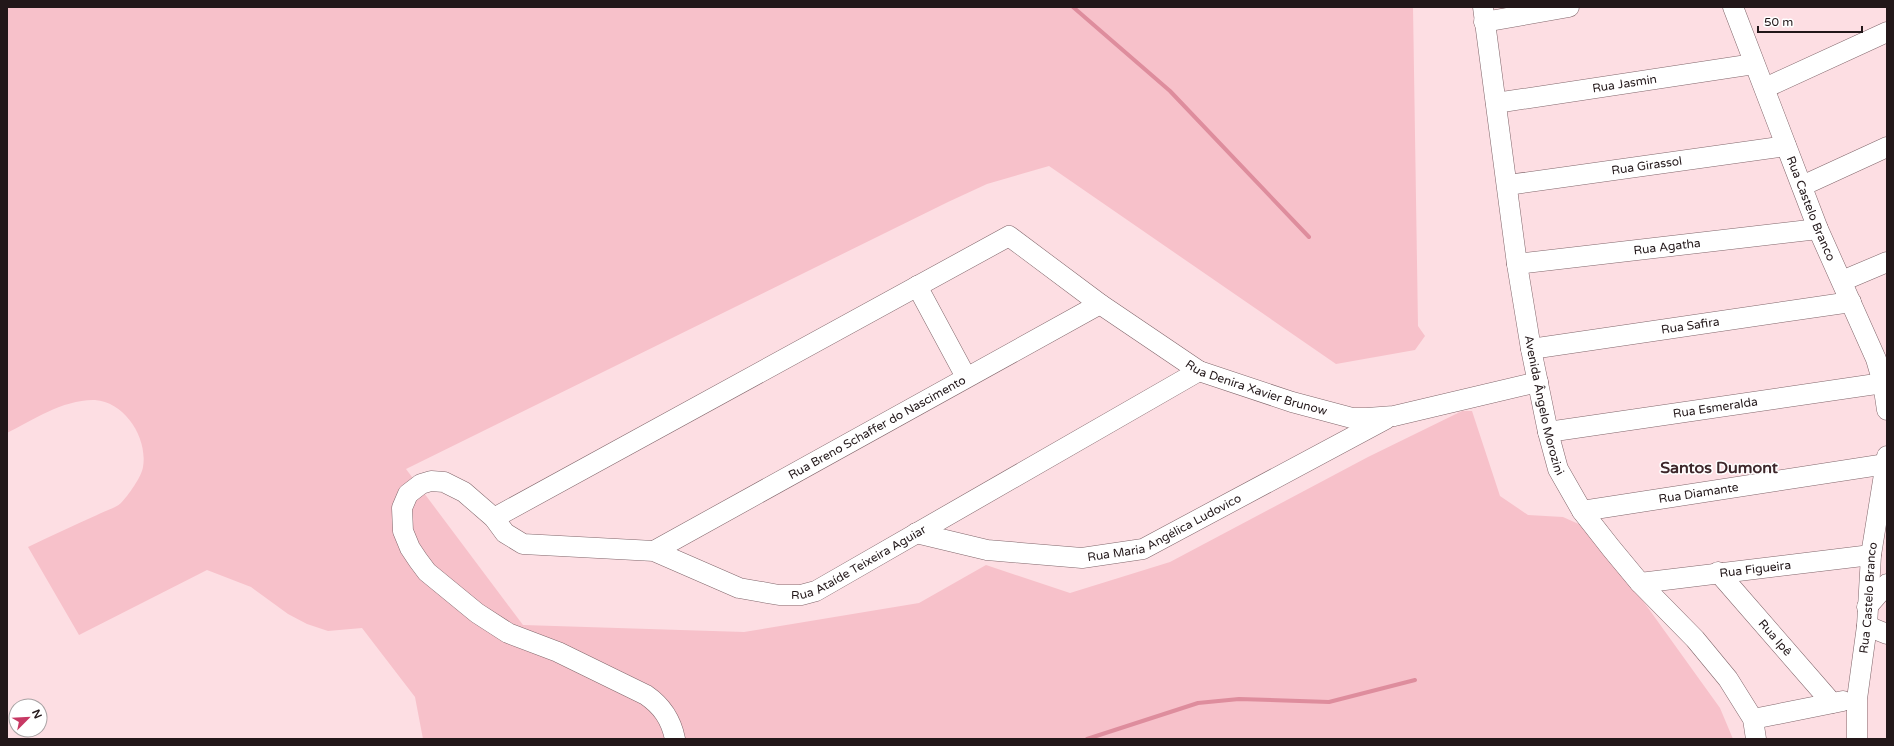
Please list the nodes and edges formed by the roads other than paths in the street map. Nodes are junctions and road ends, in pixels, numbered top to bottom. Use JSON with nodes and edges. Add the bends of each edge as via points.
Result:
{"nodes":[{"id":1,"x":1569,"y":7,"type":"edge"},
{"id":2,"x":1735,"y":9,"type":"edge"},
{"id":3,"x":1483,"y":14,"type":"edge"},
{"id":4,"x":1887,"y":32,"type":"edge"},
{"id":5,"x":1754,"y":64,"type":"junction"},
{"id":6,"x":1764,"y":88,"type":"junction"},
{"id":7,"x":1496,"y":103,"type":"junction"},
{"id":8,"x":1786,"y":146,"type":"junction"},
{"id":9,"x":1887,"y":147,"type":"edge"},
{"id":10,"x":1508,"y":185,"type":"junction"},
{"id":11,"x":1802,"y":186,"type":"junction"},
{"id":12,"x":1818,"y":230,"type":"junction"},
{"id":13,"x":1887,"y":262,"type":"edge"},
{"id":14,"x":1517,"y":264,"type":"junction"},
{"id":15,"x":1842,"y":282,"type":"junction"},
{"id":16,"x":917,"y":286,"type":"junction"},
{"id":17,"x":1851,"y":302,"type":"junction"},
{"id":18,"x":1100,"y":304,"type":"junction"},
{"id":19,"x":1531,"y":349,"type":"junction"},
{"id":20,"x":1881,"y":356,"type":"edge"},
{"id":21,"x":1199,"y":371,"type":"junction"},
{"id":22,"x":966,"y":377,"type":"junction"},
{"id":23,"x":1538,"y":382,"type":"junction"},
{"id":24,"x":1883,"y":383,"type":"junction"},
{"id":25,"x":1887,"y":410,"type":"edge"},
{"id":26,"x":1394,"y":416,"type":"junction"},
{"id":27,"x":1548,"y":432,"type":"junction"},
{"id":28,"x":1887,"y":460,"type":"edge"},
{"id":29,"x":1582,"y":511,"type":"junction"},
{"id":30,"x":494,"y":518,"type":"junction"},
{"id":31,"x":916,"y":533,"type":"junction"},
{"id":32,"x":654,"y":551,"type":"junction"},
{"id":33,"x":1871,"y":555,"type":"junction"},
{"id":34,"x":1718,"y":572,"type":"junction"},
{"id":35,"x":1640,"y":583,"type":"junction"},
{"id":36,"x":1887,"y":584,"type":"edge"},
{"id":37,"x":1867,"y":617,"type":"junction"},
{"id":38,"x":1887,"y":634,"type":"edge"},
{"id":39,"x":1857,"y":699,"type":"junction"},
{"id":40,"x":1832,"y":703,"type":"junction"},
{"id":41,"x":1753,"y":719,"type":"junction"},
{"id":42,"x":675,"y":739,"type":"edge"},
{"id":43,"x":1756,"y":739,"type":"edge"},
{"id":44,"x":1857,"y":739,"type":"edge"}],
"edges":[{"from":1,"to":3,"type":"street"},
{"from":2,"to":5,"type":"street","name":"Rua Castelo Branco"},
{"from":3,"to":7,"type":"street","name":"Avenida Ângelo Morozini"},
{"from":4,"to":6,"type":"street"},
{"from":5,"to":6,"type":"street","name":"Rua Castelo Branco"},
{"from":5,"to":7,"type":"street","name":"Rua Jasmin"},
{"from":6,"to":8,"type":"street","name":"Rua Castelo Branco"},
{"from":7,"to":10,"type":"street","name":"Avenida Ângelo Morozini"},
{"from":8,"to":10,"type":"street","name":"Rua Girassol"},
{"from":8,"to":11,"type":"street","name":"Rua Castelo Branco"},
{"from":9,"to":11,"type":"street"},
{"from":10,"to":14,"type":"street","name":"Avenida Ângelo Morozini"},
{"from":11,"to":12,"type":"street","name":"Rua Castelo Branco"},
{"from":12,"to":14,"type":"street","name":"Rua Agatha"},
{"from":12,"to":15,"type":"street","name":"Rua Castelo Branco"},
{"from":13,"to":15,"type":"street"},
{"from":14,"to":19,"type":"street","name":"Avenida Ângelo Morozini"},
{"from":15,"to":17,"type":"street","name":"Rua Castelo Branco"},
{"from":16,"to":18,"type":"street","name":"Rua Denira Xavier Brunow","via":[[1005,236],[1013,237]]},
{"from":16,"to":22,"type":"street"},
{"from":16,"to":30,"type":"street"},
{"from":17,"to":19,"type":"street","name":"Rua Safira"},
{"from":17,"to":20,"type":"street","name":"Rua Castelo Branco"},
{"from":18,"to":21,"type":"street","name":"Rua Denira Xavier Brunow"},
{"from":18,"to":22,"type":"street","name":"Rua Breno Schaffer do Nascimento"},
{"from":19,"to":23,"type":"street","name":"Avenida Ângelo Morozini"},
{"from":20,"to":24,"type":"street","name":"Rua Castelo Branco"},
{"from":21,"to":26,"type":"street","name":"Rua Denira Xavier Brunow","via":[[1292,402],[1352,418]]},
{"from":21,"to":31,"type":"street","name":"Rua Ataíde Teixeira Aguiar"},
{"from":22,"to":32,"type":"street","name":"Rua Breno Schaffer do Nascimento"},
{"from":23,"to":26,"type":"street","name":"Rua Denira Xavier Brunow"},
{"from":23,"to":27,"type":"street","name":"Avenida Ângelo Morozini"},
{"from":24,"to":25,"type":"street","name":"Rua Castelo Branco"},
{"from":24,"to":27,"type":"street","name":"Rua Esmeralda"},
{"from":26,"to":31,"type":"street","name":"Rua Maria Angélica Ludovico","via":[[1370,426],[1358,436],[1143,549],[1082,558],[987,550]]},
{"from":27,"to":29,"type":"street","name":"Avenida Ângelo Morozini","via":[[1558,469]]},
{"from":28,"to":29,"type":"street","name":"Rua Diamante"},
{"from":28,"to":33,"type":"street","name":"Rua Castelo Branco"},
{"from":29,"to":35,"type":"street","name":"Avenida Ângelo Morozini"},
{"from":30,"to":32,"type":"street","name":"Rua Ataíde Teixeira Aguiar","via":[[506,533],[523,544]]},
{"from":30,"to":42,"type":"street","name":"Rua Ataíde Teixeira Aguiar","via":[[464,492],[444,482],[431,481],[421,484],[408,494],[402,508],[403,531],[410,548],[427,572],[451,593],[508,634],[558,652],[646,695],[658,703],[666,714]]},
{"from":31,"to":32,"type":"street","name":"Rua Ataíde Teixeira Aguiar","via":[[816,591],[801,595],[779,595],[739,588]]},
{"from":33,"to":34,"type":"street","name":"Rua Figueira"},
{"from":33,"to":37,"type":"street","name":"Rua Castelo Branco"},
{"from":34,"to":35,"type":"street","name":"Rua Figueira"},
{"from":34,"to":40,"type":"street","name":"Rua Ipê"},
{"from":35,"to":41,"type":"street","name":"Avenida Ângelo Morozini","via":[[1713,660]]},
{"from":36,"to":37,"type":"street"},
{"from":37,"to":38,"type":"street"},
{"from":37,"to":39,"type":"street","name":"Rua Castelo Branco"},
{"from":39,"to":40,"type":"street"},
{"from":39,"to":44,"type":"street","name":"Rua Castelo Branco"},
{"from":40,"to":41,"type":"street"},
{"from":41,"to":43,"type":"street","name":"Avenida Ângelo Morozini"}]}
